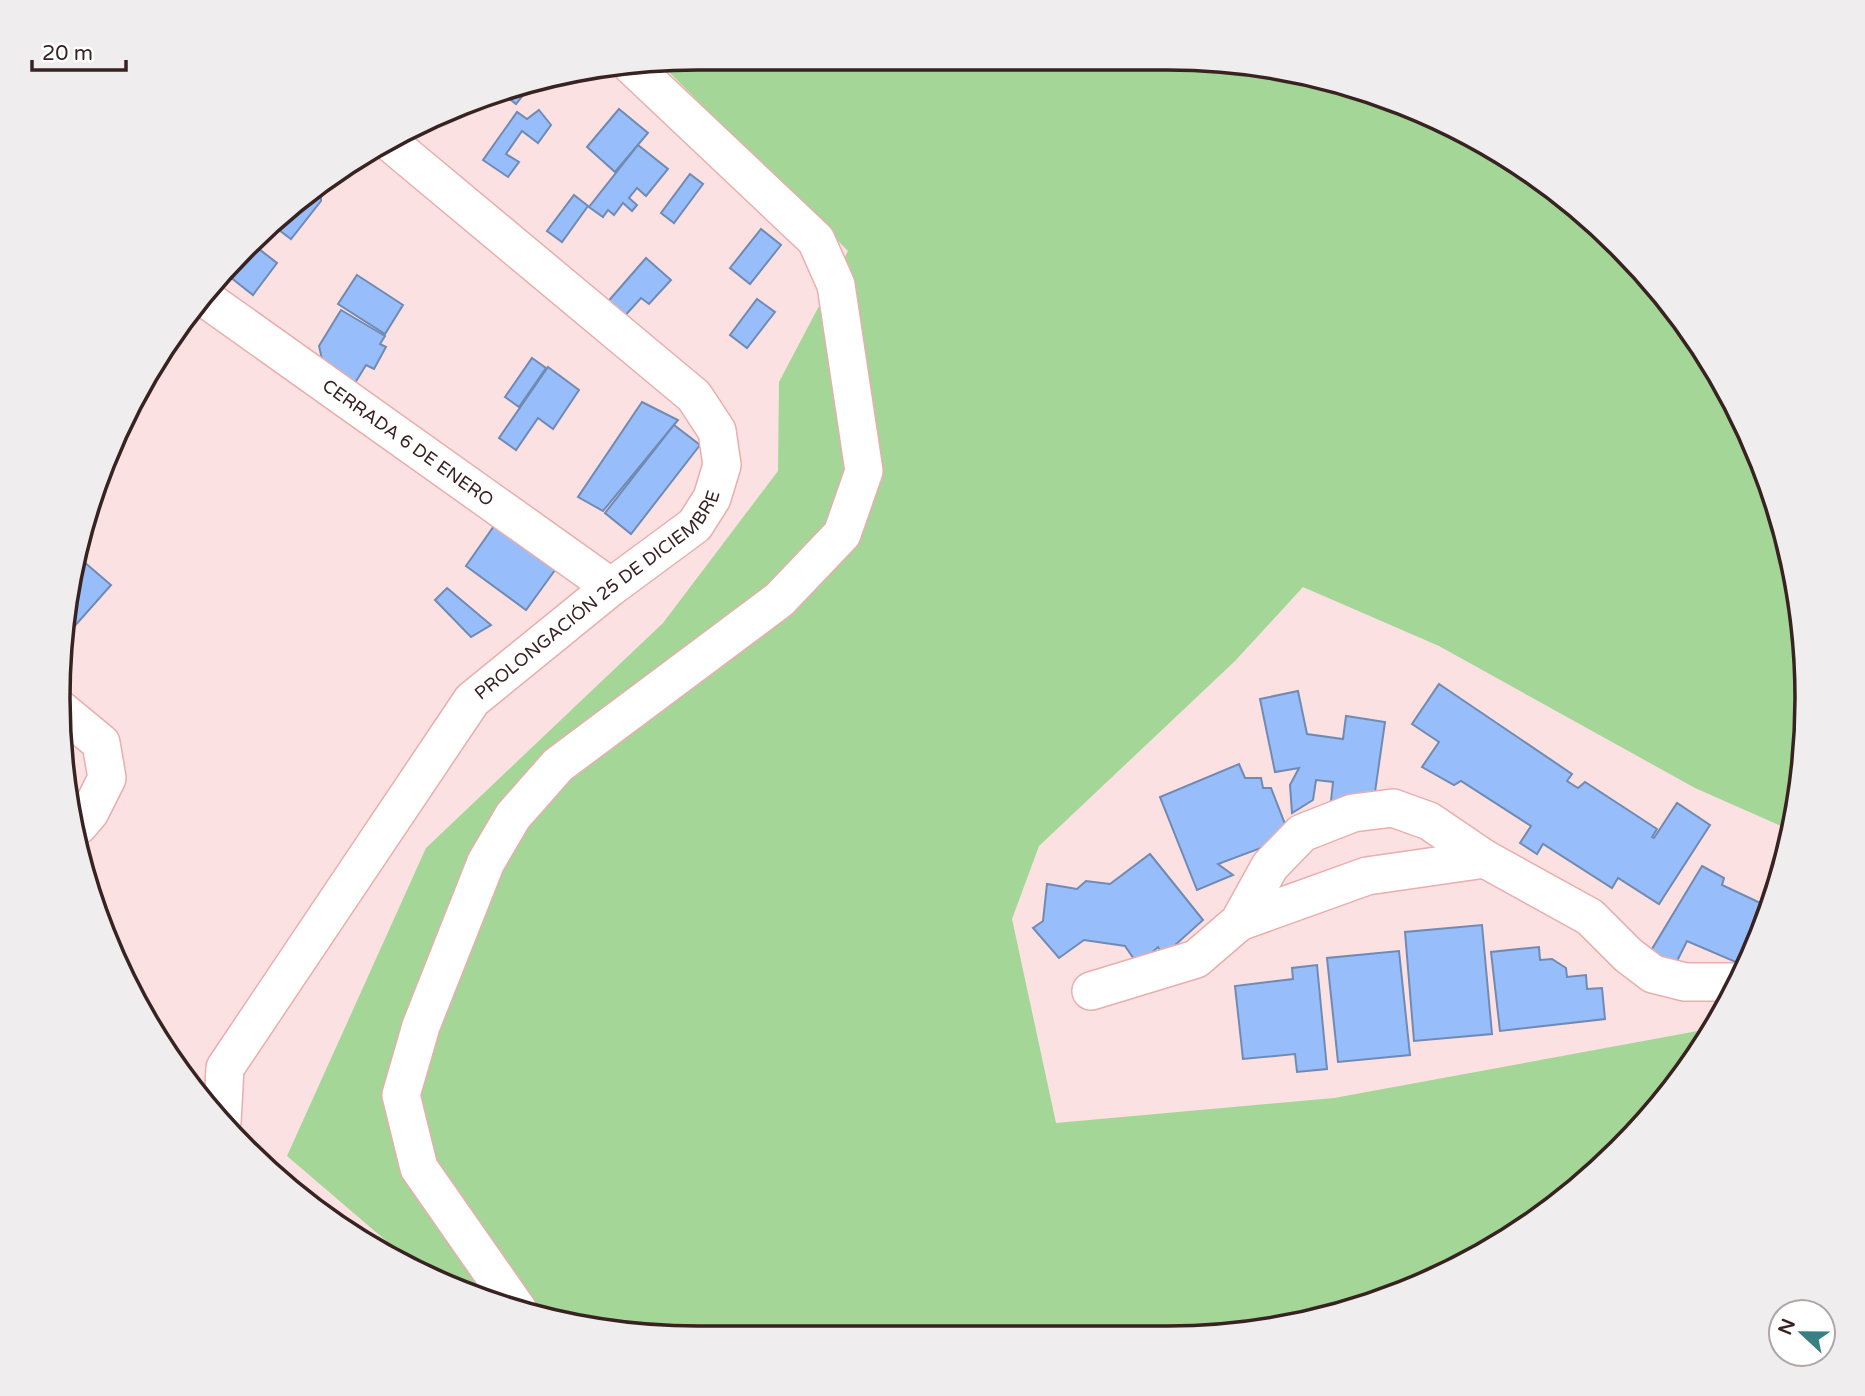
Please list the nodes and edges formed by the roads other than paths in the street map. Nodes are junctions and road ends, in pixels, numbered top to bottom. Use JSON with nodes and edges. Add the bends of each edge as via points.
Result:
{"nodes":[{"id":1,"x":639,"y":73,"type":"edge"},
{"id":2,"x":396,"y":148,"type":"edge"},
{"id":3,"x":211,"y":303,"type":"edge"},
{"id":4,"x":611,"y":587,"type":"junction"},
{"id":5,"x":70,"y":717,"type":"edge"},
{"id":6,"x":82,"y":821,"type":"edge"},
{"id":7,"x":1485,"y":859,"type":"junction"},
{"id":8,"x":1238,"y":922,"type":"junction"},
{"id":9,"x":1727,"y":982,"type":"edge"},
{"id":10,"x":1091,"y":991,"type":"dead end"},
{"id":11,"x":223,"y":1108,"type":"edge"},
{"id":12,"x":509,"y":1297,"type":"edge"}],
"edges":[{"from":1,"to":12,"type":"street","via":[[816,240],[836,285],[864,471],[842,534],[779,600],[558,765],[513,816],[486,862],[421,1026],[401,1095],[419,1168]]},
{"from":2,"to":4,"type":"street","name":"PROLONGACIÓN 25 DE DICIEMBRE","via":[[694,396],[717,431],[722,465],[712,498],[695,525]]},
{"from":3,"to":4,"type":"street","name":"CERRADA 6 DE ENERO"},
{"from":4,"to":11,"type":"street","name":"PROLONGACIÓN 25 DE DICIEMBRE","via":[[472,700],[225,1068]]},
{"from":5,"to":6,"type":"street","via":[[101,743],[107,778]]},
{"from":7,"to":8,"type":"street","via":[[1367,876]]},
{"from":7,"to":8,"type":"street","via":[[1429,821],[1393,808],[1353,813],[1302,833],[1270,866]]},
{"from":7,"to":9,"type":"street","via":[[1590,917],[1653,974],[1685,982]]},
{"from":8,"to":10,"type":"street","via":[[1196,959]]}]}
